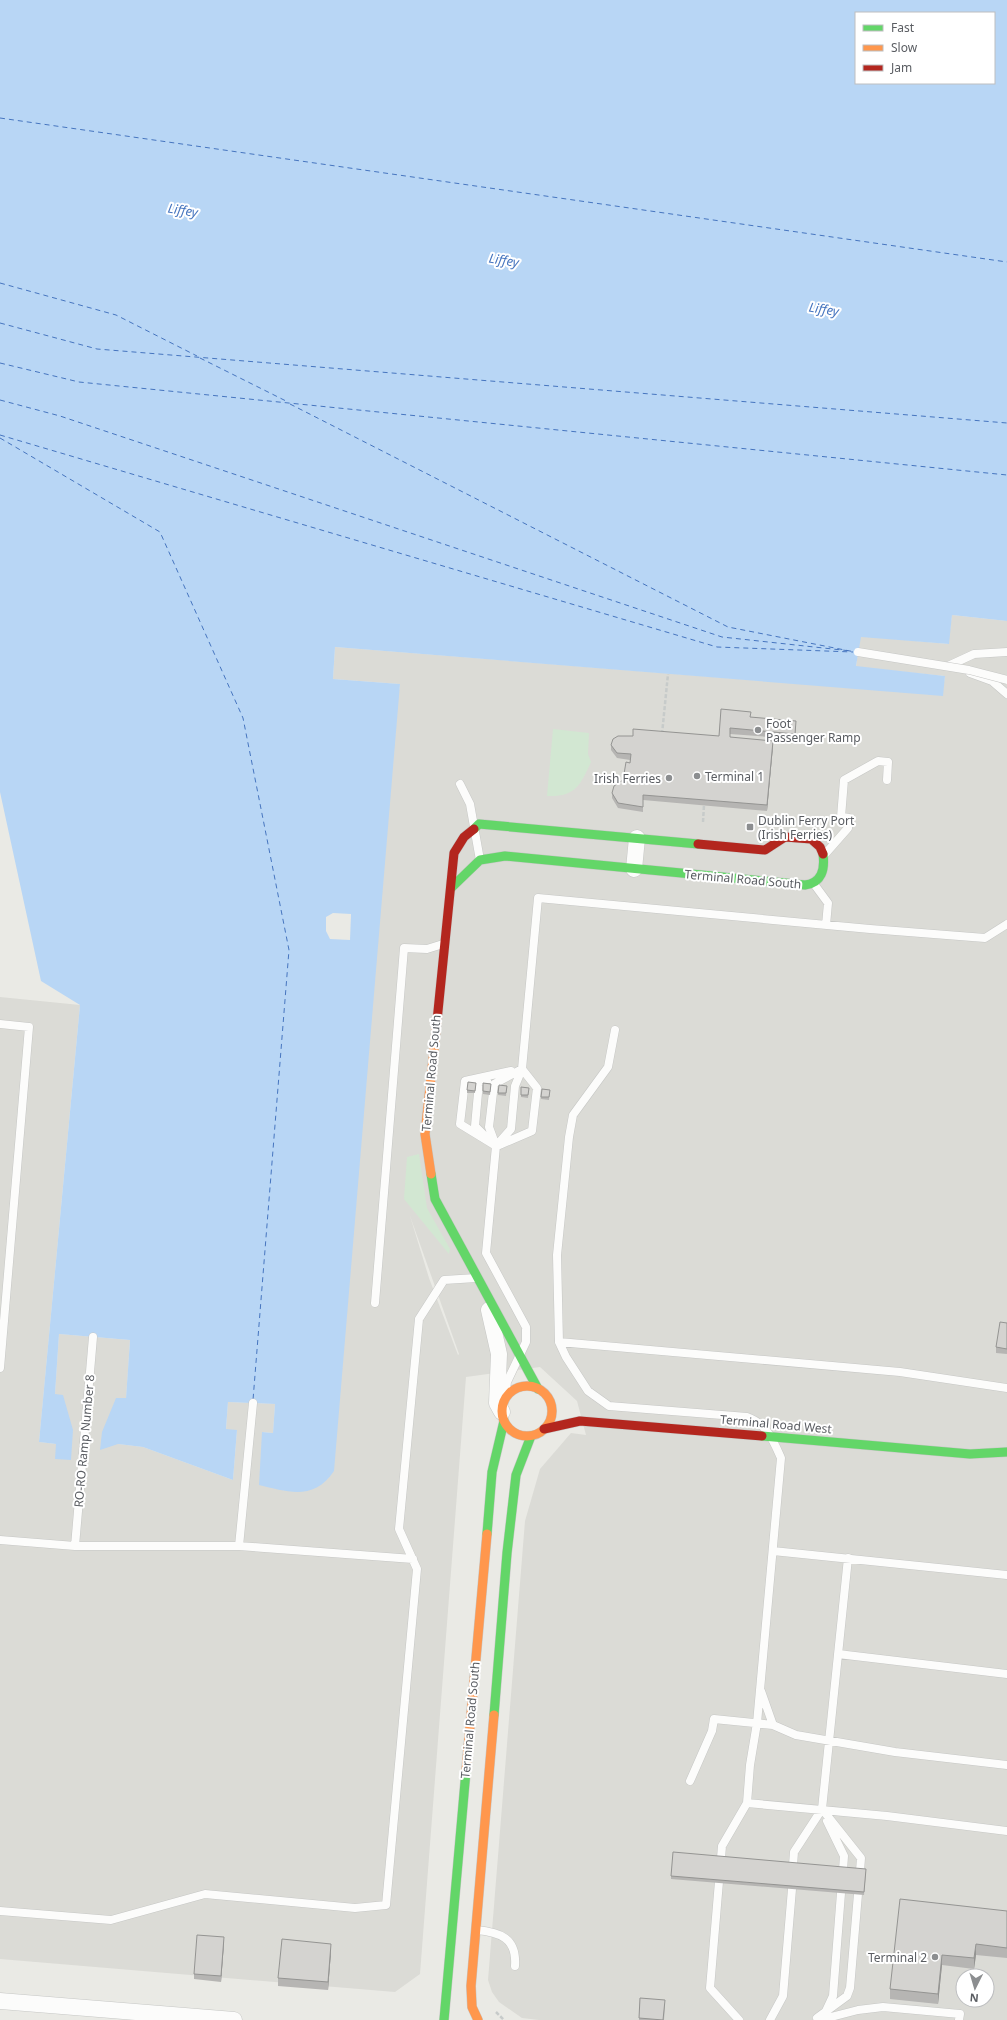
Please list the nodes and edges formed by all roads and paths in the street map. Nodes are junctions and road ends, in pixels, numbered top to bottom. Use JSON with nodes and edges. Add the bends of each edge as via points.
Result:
{"nodes":[{"id":1,"x":1007,"y":652,"type":"edge"},
{"id":2,"x":948,"y":666,"type":"junction"},
{"id":3,"x":668,"y":674,"type":"dead end"},
{"id":4,"x":1007,"y":680,"type":"edge"},
{"id":5,"x":1007,"y":694,"type":"edge"},
{"id":6,"x":662,"y":736,"type":"edge"},
{"id":7,"x":887,"y":780,"type":"dead end"},
{"id":8,"x":460,"y":784,"type":"dead end"},
{"id":9,"x":704,"y":805,"type":"edge"},
{"id":10,"x":702,"y":822,"type":"dead end"},
{"id":11,"x":475,"y":828,"type":"junction"},
{"id":12,"x":637,"y":838,"type":"junction"},
{"id":13,"x":824,"y":855,"type":"junction"},
{"id":14,"x":480,"y":860,"type":"junction"},
{"id":15,"x":634,"y":869,"type":"junction"},
{"id":16,"x":814,"y":884,"type":"junction"},
{"id":17,"x":451,"y":888,"type":"junction"},
{"id":18,"x":1007,"y":924,"type":"edge"},
{"id":19,"x":826,"y":925,"type":"junction"},
{"id":20,"x":444,"y":944,"type":"junction"},
{"id":21,"x":0,"y":1024,"type":"edge"},
{"id":22,"x":615,"y":1030,"type":"dead end"},
{"id":23,"x":522,"y":1069,"type":"junction"},
{"id":24,"x":496,"y":1146,"type":"junction"},
{"id":25,"x":476,"y":1278,"type":"junction"},
{"id":26,"x":486,"y":1293,"type":"junction"},
{"id":27,"x":375,"y":1303,"type":"dead end"},
{"id":28,"x":93,"y":1337,"type":"dead end"},
{"id":29,"x":559,"y":1342,"type":"junction"},
{"id":30,"x":520,"y":1357,"type":"junction"},
{"id":31,"x":0,"y":1368,"type":"edge"},
{"id":32,"x":1007,"y":1388,"type":"edge"},
{"id":33,"x":538,"y":1389,"type":"junction"},
{"id":34,"x":252,"y":1403,"type":"dead end"},
{"id":35,"x":503,"y":1411,"type":"junction"},
{"id":36,"x":544,"y":1429,"type":"junction"},
{"id":37,"x":771,"y":1435,"type":"junction"},
{"id":38,"x":531,"y":1436,"type":"junction"},
{"id":39,"x":1007,"y":1452,"type":"edge"},
{"id":40,"x":0,"y":1540,"type":"edge"},
{"id":41,"x":75,"y":1546,"type":"junction"},
{"id":42,"x":239,"y":1546,"type":"junction"},
{"id":43,"x":773,"y":1551,"type":"junction"},
{"id":44,"x":848,"y":1558,"type":"junction"},
{"id":45,"x":413,"y":1559,"type":"junction"},
{"id":46,"x":1007,"y":1575,"type":"edge"},
{"id":47,"x":838,"y":1654,"type":"junction"},
{"id":48,"x":1007,"y":1674,"type":"edge"},
{"id":49,"x":760,"y":1688,"type":"junction"},
{"id":50,"x":757,"y":1723,"type":"junction"},
{"id":51,"x":773,"y":1725,"type":"junction"},
{"id":52,"x":828,"y":1741,"type":"junction"},
{"id":53,"x":1007,"y":1765,"type":"edge"},
{"id":54,"x":690,"y":1781,"type":"dead end"},
{"id":55,"x":747,"y":1803,"type":"junction"},
{"id":56,"x":822,"y":1809,"type":"junction"},
{"id":57,"x":1007,"y":1831,"type":"edge"},
{"id":58,"x":794,"y":1865,"type":"edge"},
{"id":59,"x":843,"y":1870,"type":"edge"},
{"id":60,"x":860,"y":1871,"type":"edge"},
{"id":61,"x":792,"y":1889,"type":"edge"},
{"id":62,"x":841,"y":1893,"type":"edge"},
{"id":63,"x":858,"y":1894,"type":"edge"},
{"id":64,"x":0,"y":1911,"type":"edge"},
{"id":65,"x":475,"y":1930,"type":"junction"},
{"id":66,"x":515,"y":1966,"type":"dead end"},
{"id":67,"x":0,"y":2000,"type":"edge"},
{"id":68,"x":822,"y":2017,"type":"edge"},
{"id":69,"x":234,"y":2020,"type":"edge"},
{"id":70,"x":444,"y":2020,"type":"edge"},
{"id":71,"x":478,"y":2020,"type":"edge"},
{"id":72,"x":739,"y":2020,"type":"edge"},
{"id":73,"x":770,"y":2020,"type":"edge"},
{"id":74,"x":814,"y":2020,"type":"edge"},
{"id":75,"x":959,"y":2020,"type":"edge"}],
"edges":[{"from":1,"to":2,"type":"lane","via":[[974,654]]},
{"from":2,"to":4,"type":"lane","bridge":true,"via":[[858,652],[969,670]]},
{"from":2,"to":5,"type":"lane","via":[[992,681]]},
{"from":3,"to":6,"type":"path"},
{"from":7,"to":13,"type":"lane","via":[[888,762],[878,761],[844,780],[841,817],[849,818],[848,828]]},
{"from":8,"to":11,"type":"lane","via":[[470,804]]},
{"from":9,"to":10,"type":"path"},
{"from":11,"to":12,"type":"street","via":[[479,824]]},
{"from":11,"to":14,"type":"lane"},
{"from":11,"to":17,"type":"street","name":"Terminal Road South","via":[[464,837],[454,853]]},
{"from":12,"to":13,"type":"street","via":[[765,850],[786,837],[811,839]]},
{"from":12,"to":15,"type":"street"},
{"from":13,"to":16,"type":"street","name":"Terminal Road South","via":[[821,877]]},
{"from":14,"to":15,"type":"street","name":"Terminal Road South","via":[[505,856]]},
{"from":14,"to":17,"type":"street"},
{"from":15,"to":16,"type":"street","name":"Terminal Road South","via":[[805,886]]},
{"from":16,"to":19,"type":"lane","via":[[828,903]]},
{"from":17,"to":20,"type":"street","name":"Terminal Road South"},
{"from":18,"to":19,"type":"lane","via":[[985,938]]},
{"from":19,"to":23,"type":"lane","via":[[538,898]]},
{"from":20,"to":25,"type":"street","name":"Terminal Road South","via":[[425,1134],[435,1198]]},
{"from":20,"to":27,"type":"lane","via":[[428,949],[404,948]]},
{"from":21,"to":31,"type":"lane","via":[[29,1027]]},
{"from":22,"to":29,"type":"lane","via":[[608,1067],[573,1115],[569,1137],[557,1254]]},
{"from":23,"to":24,"type":"lane","via":[[515,1086],[511,1129]]},
{"from":23,"to":24,"type":"lane","via":[[494,1084],[489,1127]]},
{"from":23,"to":24,"type":"lane","via":[[537,1088],[532,1131]]},
{"from":23,"to":24,"type":"lane","via":[[479,1082],[475,1126]]},
{"from":23,"to":24,"type":"lane","via":[[465,1081],[460,1124]]},
{"from":24,"to":30,"type":"lane","via":[[486,1253],[526,1327],[526,1342]]},
{"from":25,"to":26,"type":"street","name":"Terminal Road South"},
{"from":25,"to":45,"type":"lane","via":[[444,1280],[419,1319],[399,1529]]},
{"from":26,"to":30,"type":"street","name":"Terminal Road South"},
{"from":26,"to":35,"type":"street","name":"Terminal Road South","via":[[499,1354],[497,1403]]},
{"from":28,"to":41,"type":"lane","name":"RO-RO Ramp Number 8"},
{"from":29,"to":32,"type":"lane","via":[[893,1371]]},
{"from":29,"to":37,"type":"lane","via":[[588,1391],[609,1406],[747,1417],[756,1420]]},
{"from":30,"to":33,"type":"street","name":"Terminal Road South"},
{"from":30,"to":35,"type":"lane","via":[[507,1382]]},
{"from":33,"to":35,"type":"street","via":[[523,1386],[509,1393]]},
{"from":33,"to":36,"type":"street","via":[[545,1394],[552,1408],[549,1423]]},
{"from":34,"to":42,"type":"lane"},
{"from":35,"to":38,"type":"street","via":[[515,1433]]},
{"from":35,"to":70,"type":"street","name":"Terminal Road South","via":[[492,1472]]},
{"from":36,"to":37,"type":"street","name":"Terminal Road West","via":[[580,1421]]},
{"from":36,"to":38,"type":"street"},
{"from":37,"to":39,"type":"street","name":"Terminal Road West","via":[[970,1454]]},
{"from":37,"to":43,"type":"lane","via":[[780,1458]]},
{"from":38,"to":65,"type":"street","name":"Terminal Road South","via":[[516,1475],[508,1545]]},
{"from":40,"to":41,"type":"lane"},
{"from":41,"to":42,"type":"lane"},
{"from":42,"to":45,"type":"lane"},
{"from":43,"to":44,"type":"lane"},
{"from":43,"to":49,"type":"lane"},
{"from":44,"to":46,"type":"lane"},
{"from":44,"to":47,"type":"lane"},
{"from":45,"to":64,"type":"lane","via":[[418,1569],[386,1905],[355,1908],[205,1894],[112,1920]]},
{"from":47,"to":48,"type":"lane"},
{"from":47,"to":52,"type":"lane"},
{"from":49,"to":50,"type":"lane"},
{"from":49,"to":51,"type":"lane"},
{"from":50,"to":51,"type":"lane"},
{"from":50,"to":54,"type":"lane","via":[[714,1719],[712,1731]]},
{"from":50,"to":55,"type":"lane"},
{"from":51,"to":52,"type":"lane","via":[[796,1735]]},
{"from":52,"to":53,"type":"lane"},
{"from":52,"to":56,"type":"lane"},
{"from":55,"to":56,"type":"lane"},
{"from":55,"to":72,"type":"lane","via":[[722,1846],[710,1988]]},
{"from":56,"to":57,"type":"lane"},
{"from":56,"to":58,"type":"lane","via":[[794,1852]]},
{"from":56,"to":59,"type":"lane","via":[[844,1856]]},
{"from":56,"to":60,"type":"lane","via":[[861,1858]]},
{"from":61,"to":73,"type":"lane","via":[[783,1996]]},
{"from":62,"to":68,"type":"lane","via":[[833,1996]]},
{"from":63,"to":68,"type":"lane","via":[[850,1988],[847,1996]]},
{"from":65,"to":66,"type":"lane","via":[[492,1932],[507,1938],[514,1948]]},
{"from":65,"to":71,"type":"street","name":"Terminal Road South","via":[[471,1996],[472,2007]]},
{"from":67,"to":69,"type":"street"},
{"from":68,"to":74,"type":"lane"},
{"from":68,"to":75,"type":"lane","via":[[883,2008],[960,2014]]}]}
